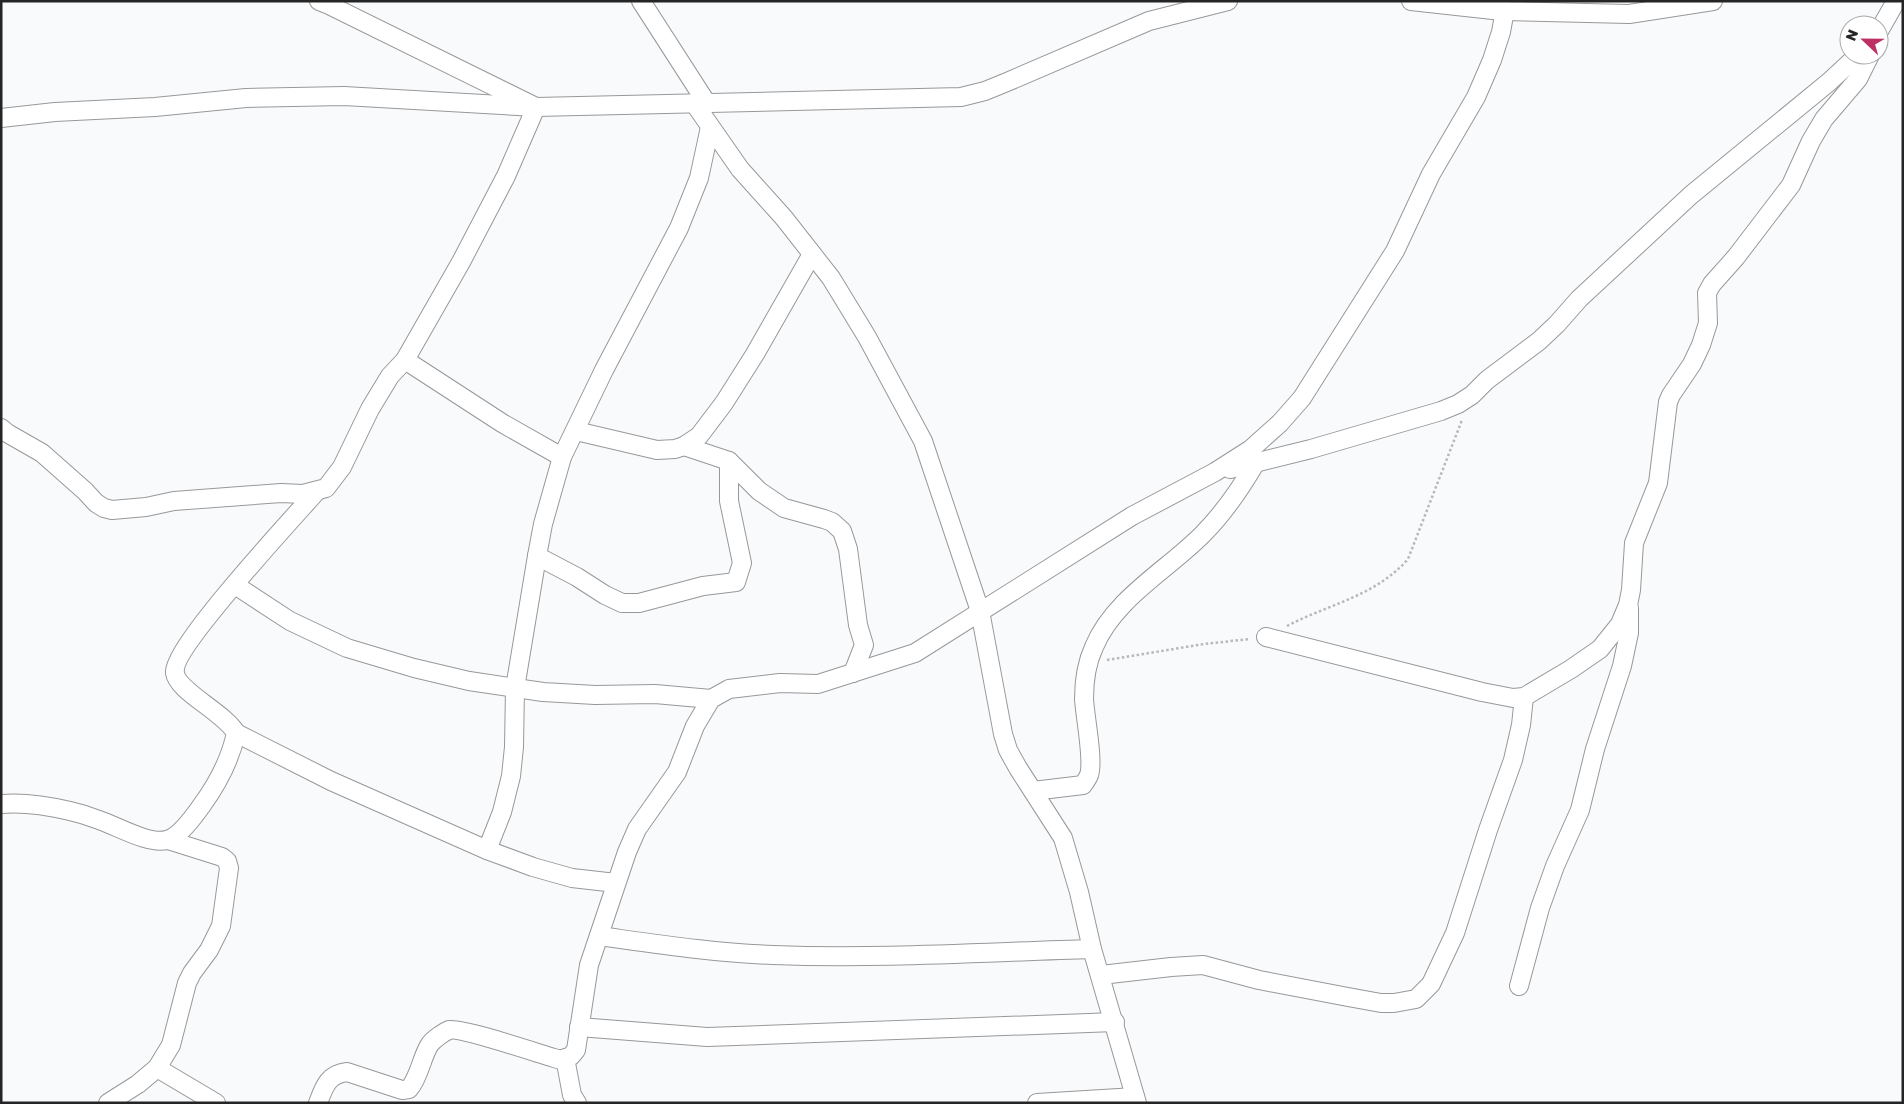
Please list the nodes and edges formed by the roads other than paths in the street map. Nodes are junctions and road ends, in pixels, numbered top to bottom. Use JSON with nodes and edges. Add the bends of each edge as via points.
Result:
{"nodes":[{"id":1,"x":319,"y":1,"type":"edge"},
{"id":2,"x":641,"y":1,"type":"edge"},
{"id":3,"x":1228,"y":1,"type":"edge"},
{"id":4,"x":1411,"y":1,"type":"edge"},
{"id":5,"x":1713,"y":1,"type":"edge"},
{"id":6,"x":1896,"y":1,"type":"edge"},
{"id":7,"x":1504,"y":7,"type":"edge"},
{"id":8,"x":1627,"y":7,"type":"edge"},
{"id":9,"x":1888,"y":15,"type":"edge"},
{"id":10,"x":1847,"y":65,"type":"edge"},
{"id":11,"x":1865,"y":65,"type":"edge"},
{"id":12,"x":700,"y":102,"type":"junction"},
{"id":13,"x":536,"y":107,"type":"junction"},
{"id":14,"x":1,"y":118,"type":"edge"},
{"id":15,"x":710,"y":127,"type":"junction"},
{"id":16,"x":812,"y":254,"type":"junction"},
{"id":17,"x":405,"y":360,"type":"junction"},
{"id":18,"x":1,"y":428,"type":"edge"},
{"id":19,"x":576,"y":431,"type":"junction"},
{"id":20,"x":684,"y":446,"type":"junction"},
{"id":21,"x":562,"y":457,"type":"junction"},
{"id":22,"x":729,"y":461,"type":"junction"},
{"id":23,"x":1256,"y":462,"type":"junction"},
{"id":24,"x":1215,"y":472,"type":"junction"},
{"id":25,"x":316,"y":492,"type":"junction"},
{"id":26,"x":536,"y":556,"type":"junction"},
{"id":27,"x":235,"y":585,"type":"junction"},
{"id":28,"x":1628,"y":605,"type":"junction"},
{"id":29,"x":980,"y":611,"type":"junction"},
{"id":30,"x":1266,"y":637,"type":"road end"},
{"id":31,"x":853,"y":673,"type":"junction"},
{"id":32,"x":515,"y":688,"type":"junction"},
{"id":33,"x":1524,"y":696,"type":"junction"},
{"id":34,"x":711,"y":699,"type":"junction"},
{"id":35,"x":236,"y":733,"type":"junction"},
{"id":36,"x":1033,"y":791,"type":"junction"},
{"id":37,"x":1,"y":804,"type":"edge"},
{"id":38,"x":168,"y":840,"type":"junction"},
{"id":39,"x":487,"y":850,"type":"junction"},
{"id":40,"x":616,"y":883,"type":"junction"},
{"id":41,"x":599,"y":936,"type":"junction"},
{"id":42,"x":1092,"y":949,"type":"junction"},
{"id":43,"x":1101,"y":976,"type":"junction"},
{"id":44,"x":1519,"y":986,"type":"dead end"},
{"id":45,"x":1115,"y":1022,"type":"junction"},
{"id":46,"x":578,"y":1027,"type":"junction"},
{"id":47,"x":566,"y":1058,"type":"junction"},
{"id":48,"x":157,"y":1068,"type":"junction"},
{"id":49,"x":1136,"y":1100,"type":"edge"},
{"id":50,"x":108,"y":1103,"type":"edge"},
{"id":51,"x":216,"y":1103,"type":"edge"},
{"id":52,"x":318,"y":1103,"type":"edge"},
{"id":53,"x":577,"y":1103,"type":"edge"},
{"id":54,"x":1037,"y":1103,"type":"edge"}],
"edges":[{"from":1,"to":13,"type":"street"},
{"from":2,"to":12,"type":"street"},
{"from":3,"to":12,"type":"street","via":[[1148,21],[1007,82],[961,96]]},
{"from":4,"to":7,"type":"street"},
{"from":5,"to":8,"type":"street"},
{"from":6,"to":9,"type":"street"},
{"from":7,"to":8,"type":"street"},
{"from":7,"to":24,"type":"street","via":[[1501,32],[1476,97],[1431,174],[1396,251],[1302,398],[1251,449]]},
{"from":10,"to":23,"type":"street","via":[[1691,195],[1579,299],[1539,341],[1472,395],[1442,411]]},
{"from":11,"to":28,"type":"street","via":[[1858,79],[1824,119],[1790,185],[1707,292],[1708,323],[1701,345],[1668,402],[1658,483],[1633,546]]},
{"from":12,"to":13,"type":"street"},
{"from":12,"to":15,"type":"street"},
{"from":13,"to":14,"type":"street","via":[[344,96],[246,98]]},
{"from":13,"to":17,"type":"street","via":[[506,176]]},
{"from":15,"to":16,"type":"street","via":[[740,169]]},
{"from":15,"to":19,"type":"street","via":[[699,178],[679,228],[604,370]]},
{"from":16,"to":20,"type":"street","via":[[724,404],[699,436]]},
{"from":16,"to":29,"type":"street","via":[[831,278],[867,337],[923,441]]},
{"from":17,"to":21,"type":"street","via":[[502,423]]},
{"from":17,"to":25,"type":"street","via":[[390,376],[370,409],[342,467],[326,488]]},
{"from":18,"to":25,"type":"street","via":[[42,453],[96,503],[112,510],[174,500]]},
{"from":19,"to":20,"type":"street","via":[[656,450]]},
{"from":19,"to":21,"type":"street"},
{"from":20,"to":22,"type":"street"},
{"from":21,"to":26,"type":"street"},
{"from":22,"to":26,"type":"street","via":[[729,501],[742,563],[736,582],[703,586],[639,603],[622,603]]},
{"from":22,"to":31,"type":"street","via":[[759,491],[784,508],[824,518],[842,531],[864,645]]},
{"from":23,"to":24,"type":"street"},
{"from":23,"to":36,"type":"street","via":[[1225,509],[1201,536],[1122,604],[1093,647],[1084,697],[1090,775],[1083,785]]},
{"from":24,"to":29,"type":"street","via":[[1132,516]]},
{"from":25,"to":27,"type":"street"},
{"from":26,"to":32,"type":"street"},
{"from":27,"to":32,"type":"street","via":[[290,621],[347,648],[414,668]]},
{"from":27,"to":35,"type":"street","via":[[194,634],[176,662],[174,672],[178,681]]},
{"from":28,"to":33,"type":"street","via":[[1620,624],[1600,649]]},
{"from":28,"to":44,"type":"street","via":[[1629,633],[1622,666],[1580,810],[1543,899]]},
{"from":29,"to":31,"type":"street","via":[[915,653]]},
{"from":29,"to":36,"type":"street","via":[[1003,734],[1008,750]]},
{"from":30,"to":33,"type":"street","via":[[1482,692],[1513,698]]},
{"from":31,"to":34,"type":"street","via":[[818,684],[780,683],[729,689]]},
{"from":32,"to":34,"type":"street","via":[[595,695],[655,694]]},
{"from":32,"to":39,"type":"street","via":[[511,776],[502,812]]},
{"from":33,"to":43,"type":"street","via":[[1513,760],[1455,933],[1431,984],[1416,999],[1394,1003],[1364,1000],[1268,982],[1203,965]]},
{"from":34,"to":40,"type":"street","via":[[695,726],[677,772],[637,829]]},
{"from":35,"to":38,"type":"street","via":[[226,768],[214,788],[185,826]]},
{"from":35,"to":39,"type":"street","via":[[331,781]]},
{"from":36,"to":42,"type":"street","via":[[1063,838]]},
{"from":37,"to":38,"type":"street","via":[[68,810],[154,841]]},
{"from":38,"to":48,"type":"street","via":[[222,857],[227,861],[229,879],[221,926],[187,983],[171,1045]]},
{"from":39,"to":40,"type":"street","via":[[572,878]]},
{"from":40,"to":41,"type":"street"},
{"from":41,"to":42,"type":"street","via":[[693,949],[774,955],[866,956]]},
{"from":41,"to":46,"type":"street"},
{"from":42,"to":43,"type":"street"},
{"from":43,"to":45,"type":"street"},
{"from":45,"to":46,"type":"street","via":[[707,1037]]},
{"from":45,"to":49,"type":"street"},
{"from":46,"to":47,"type":"street","via":[[576,1050]]},
{"from":47,"to":52,"type":"street","via":[[561,1060],[468,1032],[450,1030],[431,1042],[409,1089],[402,1090],[346,1072],[338,1073],[329,1079]]},
{"from":47,"to":53,"type":"street","via":[[572,1095]]},
{"from":48,"to":50,"type":"street"},
{"from":48,"to":51,"type":"street"},
{"from":49,"to":54,"type":"street"}]}
